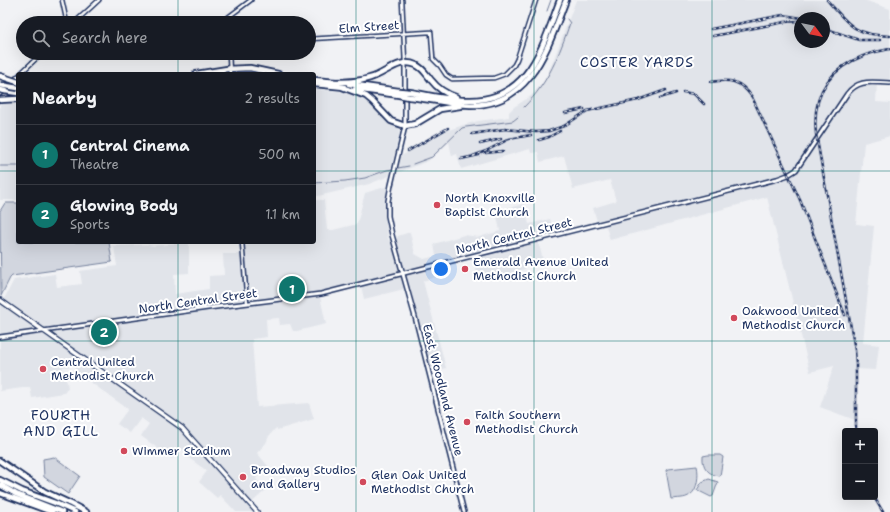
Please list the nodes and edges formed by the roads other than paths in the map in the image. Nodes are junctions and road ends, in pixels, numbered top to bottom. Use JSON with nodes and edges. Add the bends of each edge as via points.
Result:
{"nodes":[{"id":1,"x":62,"y":0,"type":"edge"},
{"id":2,"x":99,"y":0,"type":"edge"},
{"id":3,"x":251,"y":0,"type":"edge"},
{"id":4,"x":402,"y":0,"type":"edge"},
{"id":5,"x":536,"y":0,"type":"edge"},
{"id":6,"x":560,"y":0,"type":"edge"},
{"id":7,"x":566,"y":0,"type":"edge"},
{"id":8,"x":65,"y":16,"type":"edge"},
{"id":9,"x":82,"y":16,"type":"edge"},
{"id":10,"x":229,"y":16,"type":"edge"},
{"id":11,"x":404,"y":34,"type":"junction"},
{"id":12,"x":316,"y":39,"type":"edge"},
{"id":13,"x":35,"y":60,"type":"edge"},
{"id":14,"x":229,"y":60,"type":"edge"},
{"id":15,"x":405,"y":62,"type":"junction"},
{"id":16,"x":230,"y":71,"type":"edge"},
{"id":17,"x":22,"y":72,"type":"edge"},
{"id":18,"x":219,"y":72,"type":"edge"},
{"id":19,"x":269,"y":72,"type":"edge"},
{"id":20,"x":0,"y":76,"type":"edge"},
{"id":21,"x":16,"y":78,"type":"edge"},
{"id":22,"x":316,"y":80,"type":"edge"},
{"id":23,"x":16,"y":81,"type":"edge"},
{"id":24,"x":333,"y":82,"type":"junction"},
{"id":25,"x":890,"y":83,"type":"edge"},
{"id":26,"x":316,"y":84,"type":"edge"},
{"id":27,"x":0,"y":85,"type":"edge"},
{"id":28,"x":342,"y":87,"type":"junction"},
{"id":29,"x":16,"y":88,"type":"edge"},
{"id":30,"x":1,"y":92,"type":"edge"},
{"id":31,"x":16,"y":93,"type":"edge"},
{"id":32,"x":399,"y":93,"type":"junction"},
{"id":33,"x":410,"y":94,"type":"junction"},
{"id":34,"x":3,"y":99,"type":"edge"},
{"id":35,"x":16,"y":99,"type":"edge"},
{"id":36,"x":466,"y":100,"type":"junction"},
{"id":37,"x":472,"y":105,"type":"junction"},
{"id":38,"x":404,"y":126,"type":"junction"},
{"id":39,"x":242,"y":244,"type":"edge"},
{"id":40,"x":402,"y":274,"type":"junction"},
{"id":41,"x":0,"y":300,"type":"edge"},
{"id":42,"x":247,"y":303,"type":"junction"},
{"id":43,"x":45,"y":331,"type":"junction"},
{"id":44,"x":0,"y":337,"type":"edge"},
{"id":45,"x":0,"y":461,"type":"edge"},
{"id":46,"x":0,"y":480,"type":"edge"},
{"id":47,"x":0,"y":486,"type":"edge"},
{"id":48,"x":0,"y":493,"type":"edge"},
{"id":49,"x":69,"y":506,"type":"junction"},
{"id":50,"x":54,"y":507,"type":"edge"},
{"id":51,"x":62,"y":512,"type":"edge"},
{"id":52,"x":75,"y":512,"type":"edge"},
{"id":53,"x":86,"y":512,"type":"edge"},
{"id":54,"x":257,"y":512,"type":"edge"},
{"id":55,"x":464,"y":512,"type":"edge"}],
"edges":[{"from":1,"to":8,"type":"street"},
{"from":2,"to":9,"type":"street"},
{"from":3,"to":10,"type":"street"},
{"from":4,"to":11,"type":"street"},
{"from":5,"to":11,"type":"street","name":"Elm Street","via":[[514,65],[505,74],[494,78],[452,79],[433,59],[431,32]]},
{"from":6,"to":36,"type":"highway","via":[[539,55],[525,76],[516,85],[500,94],[489,98]]},
{"from":7,"to":37,"type":"highway","via":[[536,70],[526,82],[502,99]]},
{"from":11,"to":12,"type":"street","name":"Elm Street"},
{"from":11,"to":15,"type":"street"},
{"from":13,"to":17,"type":"street"},
{"from":14,"to":16,"type":"street"},
{"from":15,"to":24,"type":"highway","via":[[372,78]]},
{"from":15,"to":36,"type":"highway","via":[[419,66],[444,92]]},
{"from":15,"to":38,"type":"main road","name":"East Woodland Avenue"},
{"from":16,"to":18,"type":"highway"},
{"from":16,"to":19,"type":"highway","via":[[250,68]]},
{"from":20,"to":23,"type":"highway","bridge":true},
{"from":21,"to":30,"type":"street"},
{"from":22,"to":24,"type":"highway"},
{"from":24,"to":32,"type":"highway"},
{"from":25,"to":40,"type":"main road","name":"North Central Street","via":[[864,82],[853,87],[796,170],[788,175]]},
{"from":26,"to":28,"type":"highway"},
{"from":27,"to":29,"type":"highway","bridge":true},
{"from":28,"to":32,"type":"highway"},
{"from":28,"to":38,"type":"highway","via":[[366,96],[391,121]]},
{"from":30,"to":31,"type":"highway"},
{"from":32,"to":33,"type":"highway","bridge":true},
{"from":33,"to":36,"type":"highway"},
{"from":33,"to":37,"type":"highway"},
{"from":34,"to":35,"type":"highway"},
{"from":37,"to":38,"type":"highway","via":[[440,109],[415,124]]},
{"from":38,"to":40,"type":"main road","name":"East Woodland Avenue","via":[[388,201],[388,216]]},
{"from":39,"to":42,"type":"street"},
{"from":40,"to":42,"type":"main road","name":"North Central Street","via":[[321,294]]},
{"from":40,"to":55,"type":"main road","name":"East Woodland Avenue"},
{"from":41,"to":43,"type":"main road"},
{"from":42,"to":43,"type":"main road","name":"North Central Street"},
{"from":43,"to":44,"type":"main road","name":"North Central Street"},
{"from":43,"to":54,"type":"main road","via":[[182,428]]},
{"from":45,"to":50,"type":"highway","via":[[45,492]]},
{"from":46,"to":50,"type":"highway"},
{"from":47,"to":50,"type":"highway"},
{"from":48,"to":50,"type":"highway"},
{"from":49,"to":50,"type":"highway"},
{"from":49,"to":52,"type":"highway"},
{"from":49,"to":53,"type":"highway"},
{"from":50,"to":51,"type":"highway"}]}
